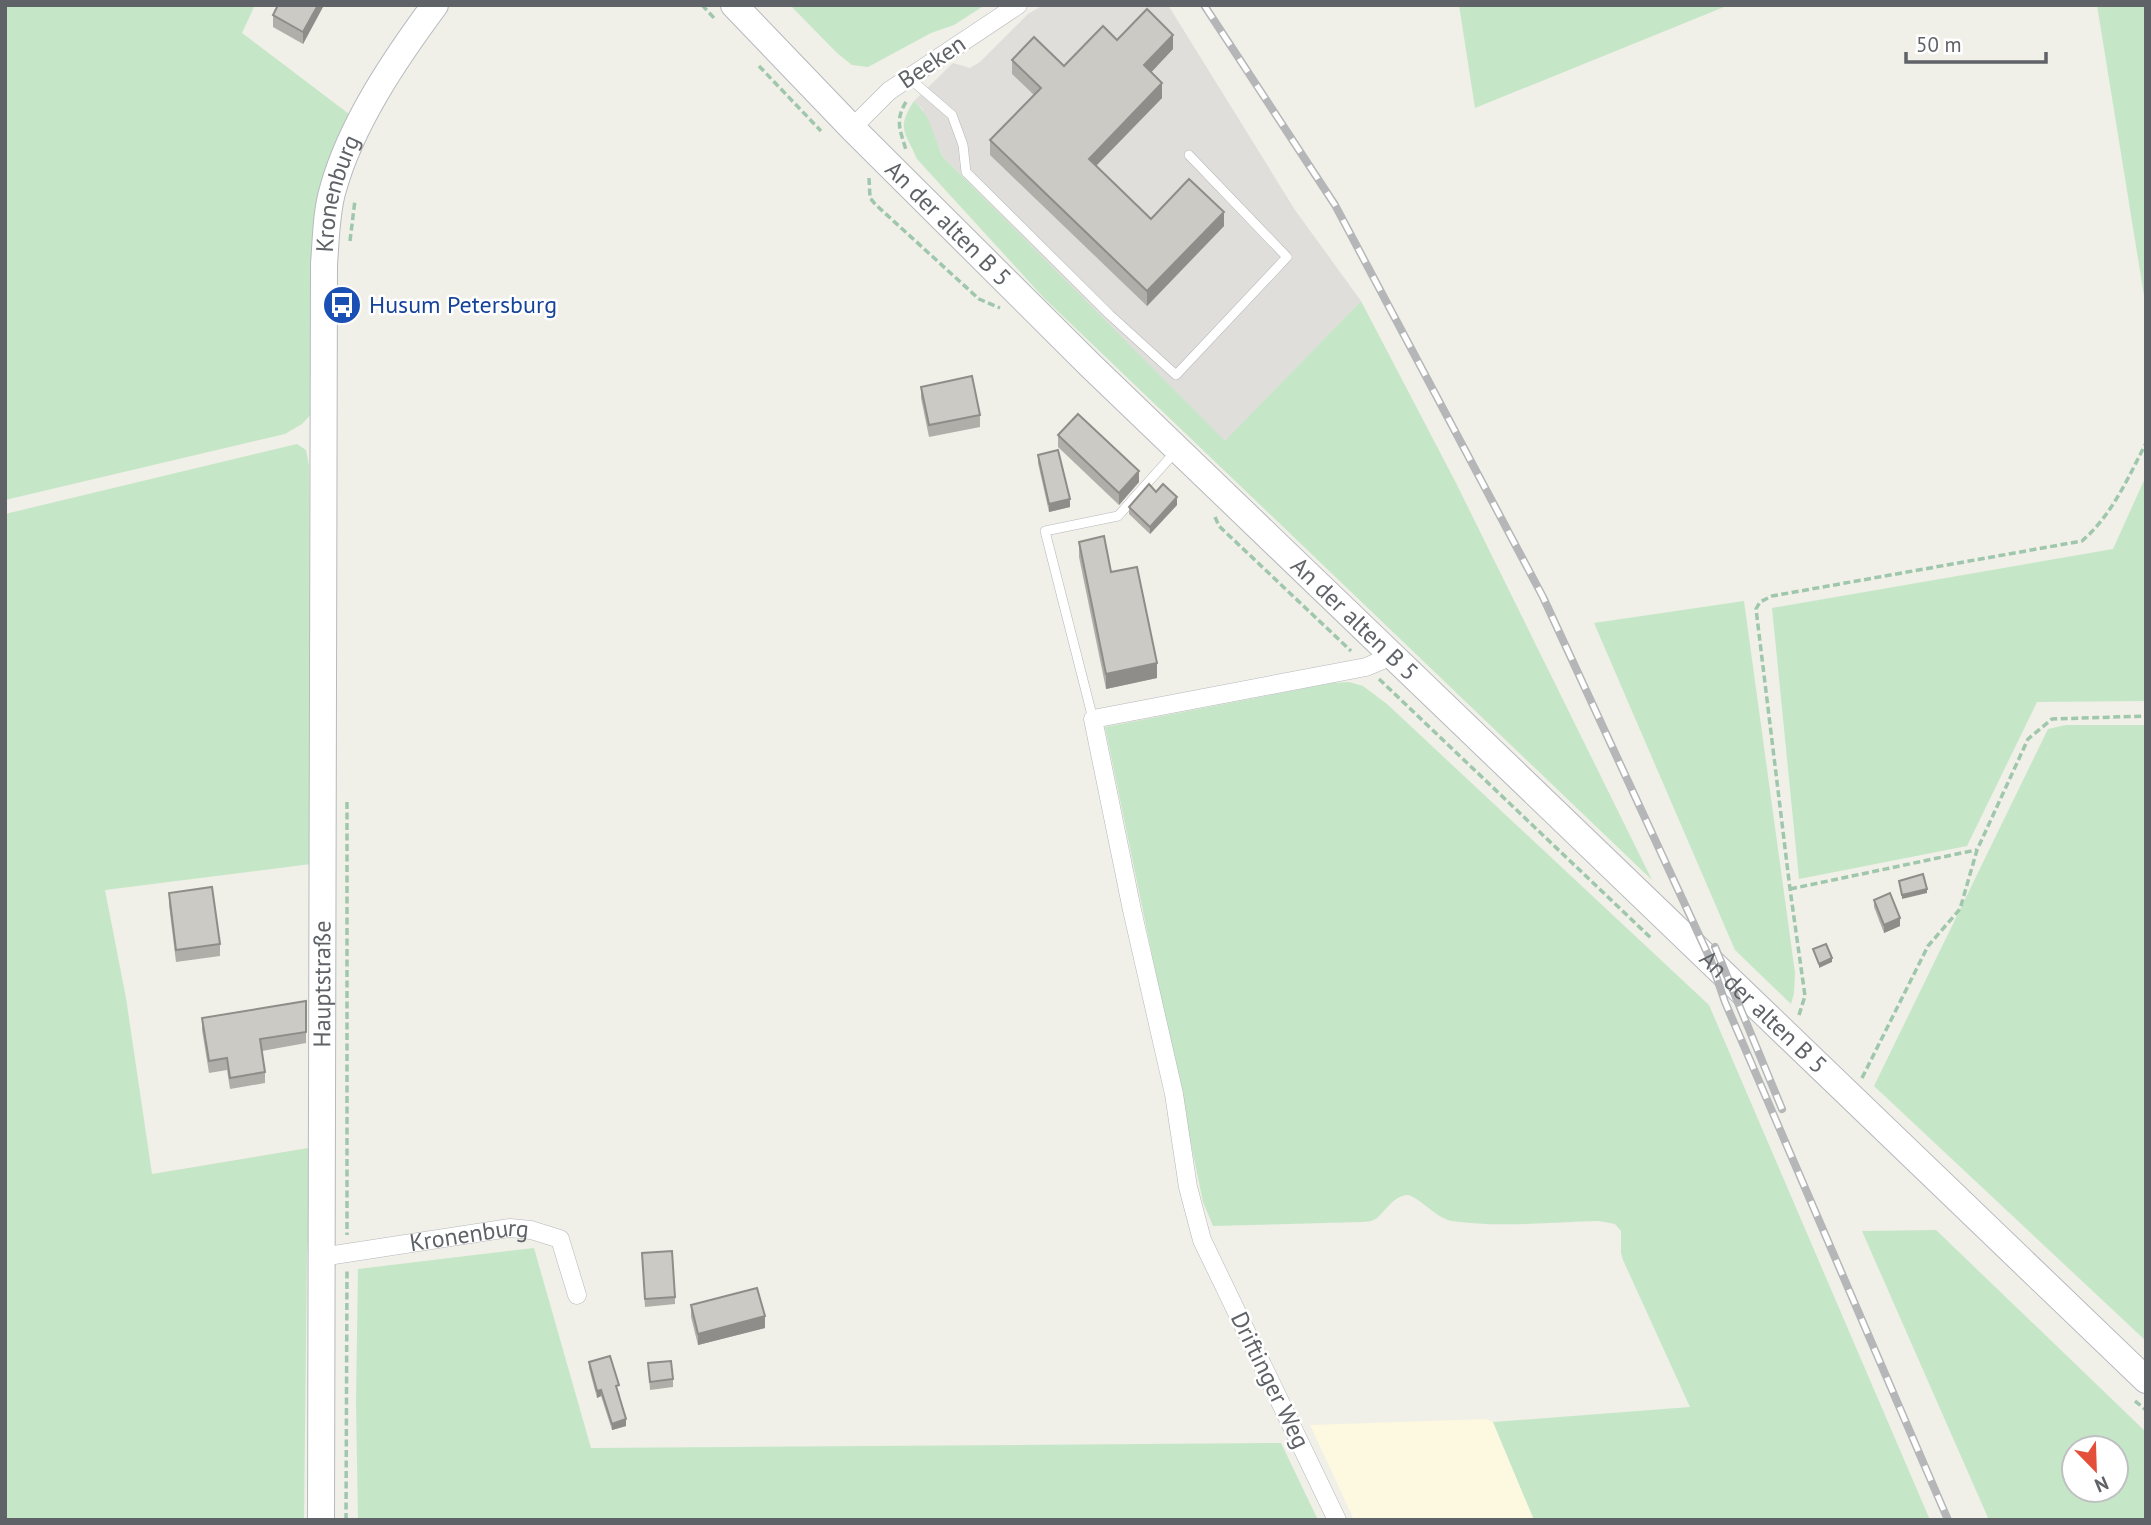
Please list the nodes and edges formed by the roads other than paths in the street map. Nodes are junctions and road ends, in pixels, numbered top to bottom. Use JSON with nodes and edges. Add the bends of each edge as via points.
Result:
{"nodes":[{"id":1,"x":435,"y":5,"type":"edge"},
{"id":2,"x":734,"y":5,"type":"edge"},
{"id":3,"x":1018,"y":5,"type":"edge"},
{"id":4,"x":908,"y":78,"type":"junction"},
{"id":5,"x":852,"y":128,"type":"junction"},
{"id":6,"x":1189,"y":155,"type":"dead end"},
{"id":7,"x":323,"y":448,"type":"joint"},
{"id":8,"x":1177,"y":449,"type":"junction"},
{"id":9,"x":1392,"y":656,"type":"junction"},
{"id":10,"x":1093,"y":719,"type":"junction"},
{"id":11,"x":334,"y":1255,"type":"junction"},
{"id":12,"x":577,"y":1295,"type":"dead end"},
{"id":13,"x":2146,"y":1380,"type":"edge"},
{"id":14,"x":321,"y":1520,"type":"edge"},
{"id":15,"x":1337,"y":1520,"type":"edge"}],
"edges":[{"from":1,"to":7,"type":"main road","name":"Kronenburg","via":[[358,125],[332,190],[324,264]]},
{"from":2,"to":5,"type":"main road","name":"An der alten B 5"},
{"from":3,"to":4,"type":"street","name":"Beeken"},
{"from":4,"to":5,"type":"street","name":"Beeken"},
{"from":4,"to":6,"type":"lane","via":[[952,115],[963,145],[966,172],[1177,375],[1287,257]]},
{"from":5,"to":8,"type":"main road","name":"An der alten B 5"},
{"from":7,"to":11,"type":"main road","name":"Hauptstraße"},
{"from":8,"to":9,"type":"main road","name":"An der alten B 5"},
{"from":8,"to":10,"type":"lane","via":[[1118,516],[1045,531]]},
{"from":9,"to":10,"type":"street","via":[[1366,667]]},
{"from":9,"to":13,"type":"main road","name":"An der alten B 5"},
{"from":10,"to":15,"type":"street","name":"Driftinger Weg","via":[[1202,1240]]},
{"from":11,"to":12,"type":"street","name":"Kronenburg","via":[[510,1228],[531,1230],[560,1239]]},
{"from":11,"to":14,"type":"main road","name":"Hauptstraße"}]}
